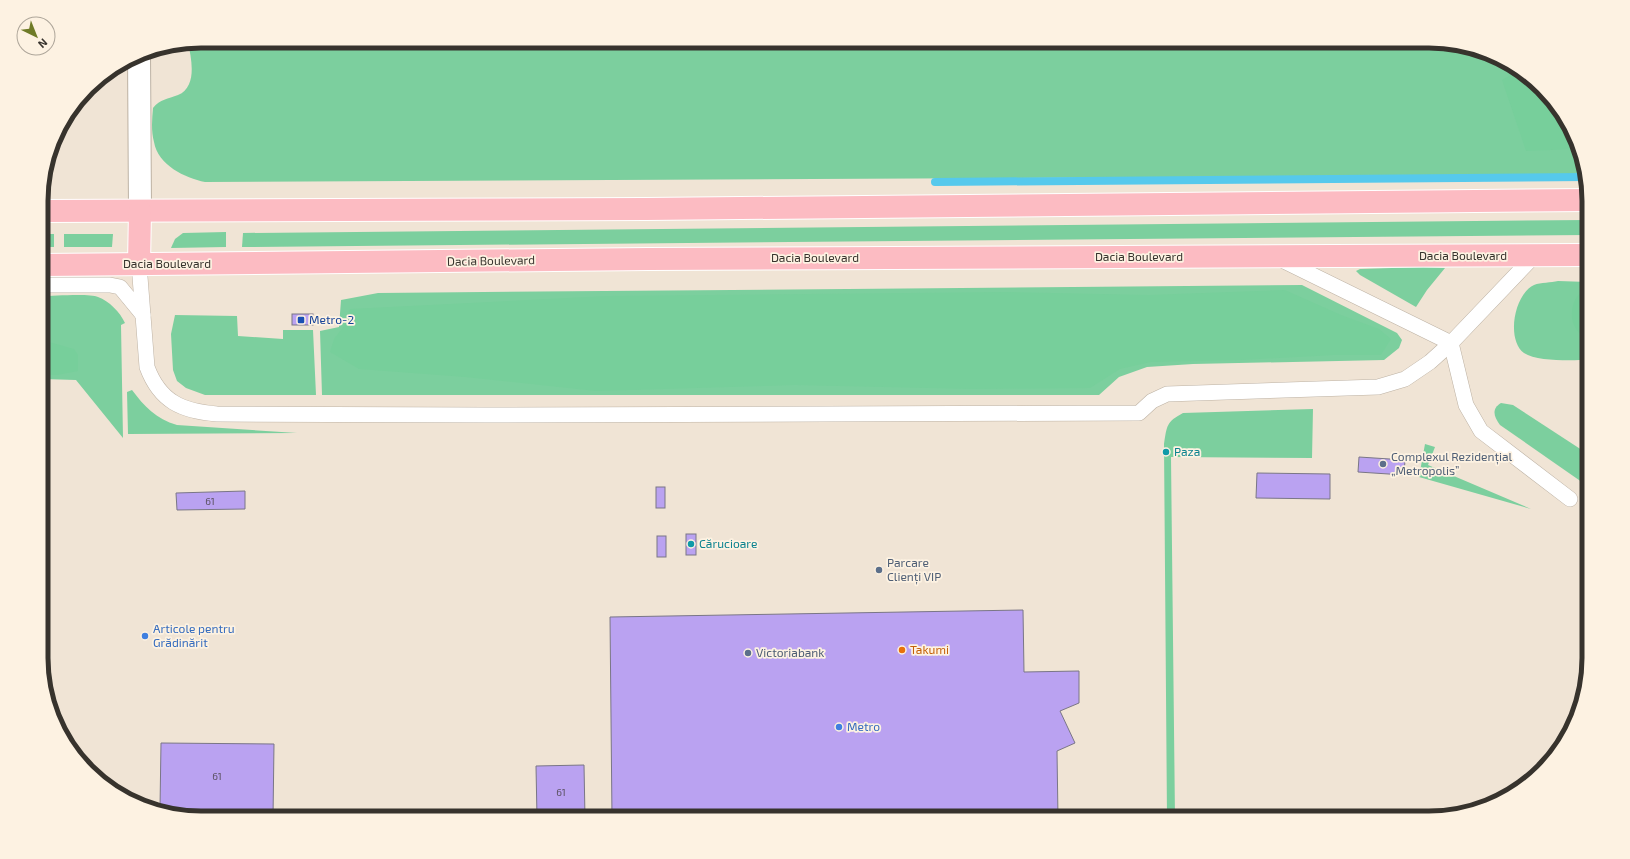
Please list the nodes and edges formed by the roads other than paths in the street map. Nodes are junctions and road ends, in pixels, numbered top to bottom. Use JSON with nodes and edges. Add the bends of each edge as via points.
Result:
{"nodes":[{"id":1,"x":139,"y":61,"type":"edge"},
{"id":2,"x":1582,"y":200,"type":"edge"},
{"id":3,"x":48,"y":211,"type":"edge"},
{"id":4,"x":140,"y":211,"type":"junction"},
{"id":5,"x":1582,"y":255,"type":"edge"},
{"id":6,"x":1534,"y":256,"type":"junction"},
{"id":7,"x":1277,"y":257,"type":"junction"},
{"id":8,"x":139,"y":264,"type":"junction"},
{"id":9,"x":48,"y":265,"type":"edge"},
{"id":10,"x":48,"y":285,"type":"edge"},
{"id":11,"x":143,"y":315,"type":"junction"},
{"id":12,"x":1451,"y":343,"type":"junction"},
{"id":13,"x":1570,"y":499,"type":"dead end"}],
"edges":[{"from":1,"to":4,"type":"street"},
{"from":2,"to":4,"type":"main road"},
{"from":3,"to":4,"type":"main road"},
{"from":4,"to":8,"type":"main road"},
{"from":5,"to":6,"type":"main road","name":"Dacia Boulevard"},
{"from":6,"to":7,"type":"main road","name":"Dacia Boulevard"},
{"from":6,"to":12,"type":"lane"},
{"from":7,"to":8,"type":"main road","name":"Dacia Boulevard"},
{"from":7,"to":12,"type":"lane"},
{"from":8,"to":9,"type":"main road","name":"Dacia Boulevard"},
{"from":8,"to":11,"type":"lane"},
{"from":10,"to":11,"type":"lane","via":[[120,287]]},
{"from":11,"to":12,"type":"lane","via":[[147,367],[152,381],[170,401],[183,408],[217,414],[1139,413],[1152,401],[1167,394],[1378,387],[1405,379],[1430,362]]},
{"from":12,"to":13,"type":"lane","via":[[1466,405],[1480,431]]}]}
